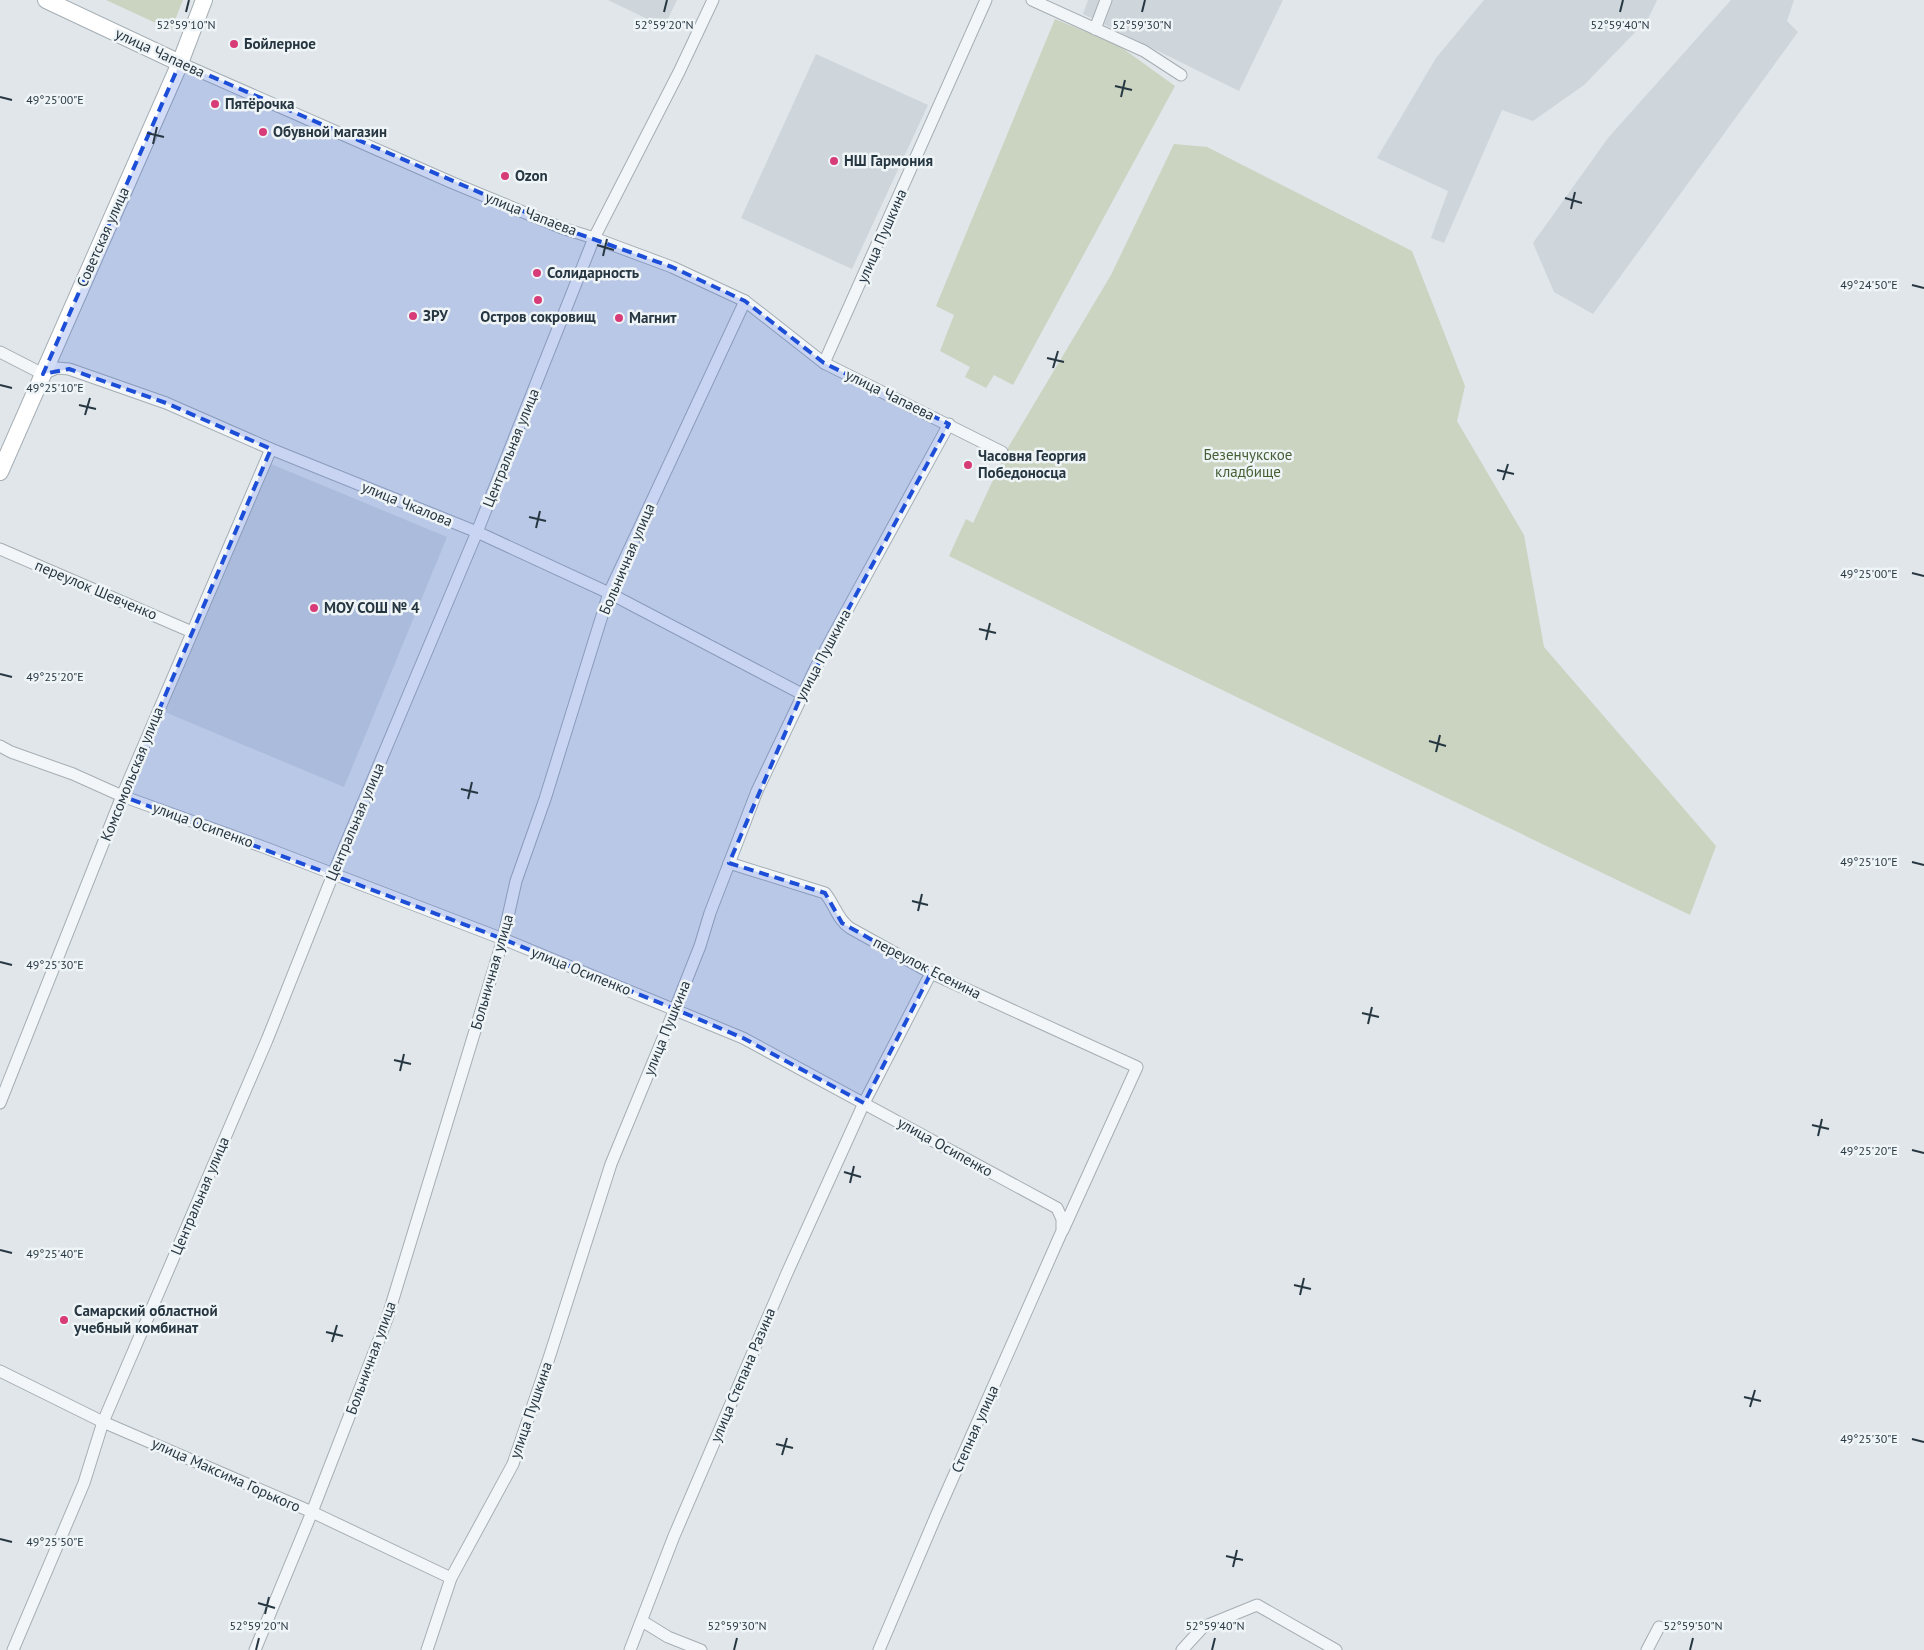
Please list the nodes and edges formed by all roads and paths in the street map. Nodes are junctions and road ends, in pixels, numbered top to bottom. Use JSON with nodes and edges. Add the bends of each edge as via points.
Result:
{"nodes":[{"id":1,"x":46,"y":0,"type":"edge"},
{"id":2,"x":204,"y":0,"type":"edge"},
{"id":3,"x":713,"y":0,"type":"edge"},
{"id":4,"x":986,"y":0,"type":"edge"},
{"id":5,"x":1032,"y":0,"type":"edge"},
{"id":6,"x":1106,"y":0,"type":"edge"},
{"id":7,"x":1095,"y":29,"type":"junction"},
{"id":8,"x":180,"y":64,"type":"junction"},
{"id":9,"x":1181,"y":75,"type":"dead end"},
{"id":10,"x":594,"y":238,"type":"junction"},
{"id":11,"x":745,"y":301,"type":"junction"},
{"id":12,"x":0,"y":352,"type":"edge"},
{"id":13,"x":824,"y":362,"type":"junction"},
{"id":14,"x":43,"y":374,"type":"junction"},
{"id":15,"x":949,"y":424,"type":"junction"},
{"id":16,"x":271,"y":449,"type":"junction"},
{"id":17,"x":1002,"y":452,"type":"dead end"},
{"id":18,"x":0,"y":472,"type":"edge"},
{"id":19,"x":477,"y":532,"type":"junction"},
{"id":20,"x":0,"y":549,"type":"edge"},
{"id":21,"x":609,"y":593,"type":"junction"},
{"id":22,"x":192,"y":632,"type":"junction"},
{"id":23,"x":802,"y":694,"type":"junction"},
{"id":24,"x":0,"y":746,"type":"edge"},
{"id":25,"x":122,"y":796,"type":"junction"},
{"id":26,"x":729,"y":862,"type":"junction"},
{"id":27,"x":333,"y":875,"type":"junction"},
{"id":28,"x":503,"y":939,"type":"junction"},
{"id":29,"x":931,"y":973,"type":"junction"},
{"id":30,"x":675,"y":1009,"type":"junction"},
{"id":31,"x":1137,"y":1068,"type":"joint"},
{"id":32,"x":0,"y":1103,"type":"edge"},
{"id":33,"x":864,"y":1103,"type":"junction"},
{"id":34,"x":1062,"y":1231,"type":"junction"},
{"id":35,"x":0,"y":1371,"type":"edge"},
{"id":36,"x":103,"y":1422,"type":"junction"},
{"id":37,"x":312,"y":1512,"type":"junction"},
{"id":38,"x":451,"y":1578,"type":"junction"},
{"id":39,"x":642,"y":1621,"type":"junction"},
{"id":40,"x":1659,"y":1627,"type":"dead end"},
{"id":41,"x":13,"y":1650,"type":"edge"},
{"id":42,"x":255,"y":1650,"type":"edge"},
{"id":43,"x":427,"y":1650,"type":"edge"},
{"id":44,"x":630,"y":1650,"type":"edge"},
{"id":45,"x":701,"y":1650,"type":"edge"},
{"id":46,"x":879,"y":1650,"type":"edge"},
{"id":47,"x":1182,"y":1650,"type":"edge"},
{"id":48,"x":1336,"y":1650,"type":"edge"},
{"id":49,"x":1647,"y":1650,"type":"edge"}],
"edges":[{"from":1,"to":8,"type":"street","name":"улица Чапаева"},
{"from":2,"to":8,"type":"street","name":"Советская улица"},
{"from":3,"to":10,"type":"street","name":"Центральная улица"},
{"from":4,"to":13,"type":"street","name":"улица Пушкина"},
{"from":5,"to":7,"type":"street"},
{"from":6,"to":7,"type":"street"},
{"from":7,"to":9,"type":"street","via":[[1144,51]]},
{"from":8,"to":10,"type":"street","name":"улица Чапаева","via":[[453,183]]},
{"from":8,"to":14,"type":"street","name":"Советская улица"},
{"from":10,"to":11,"type":"street","name":"улица Чапаева","via":[[672,267]]},
{"from":10,"to":19,"type":"street","name":"Центральная улица"},
{"from":11,"to":13,"type":"street","name":"улица Чапаева"},
{"from":11,"to":21,"type":"street","name":"Больничная улица"},
{"from":12,"to":14,"type":"street"},
{"from":13,"to":15,"type":"street","name":"улица Чапаева"},
{"from":14,"to":16,"type":"street","name":"улица Чкалова","via":[[56,368],[69,369],[166,403]]},
{"from":14,"to":18,"type":"street","name":"Советская улица"},
{"from":15,"to":17,"type":"street","name":"улица Чапаева"},
{"from":15,"to":23,"type":"street","name":"улица Пушкина"},
{"from":16,"to":19,"type":"street","name":"улица Чкалова"},
{"from":16,"to":22,"type":"street","name":"Комсомольская улица"},
{"from":19,"to":21,"type":"street","name":"улица Чкалова"},
{"from":19,"to":27,"type":"street","name":"Центральная улица"},
{"from":20,"to":22,"type":"street","name":"переулок Шевченко"},
{"from":21,"to":23,"type":"street","name":"улица Чкалова"},
{"from":21,"to":28,"type":"street","name":"Больничная улица","via":[[516,881]]},
{"from":22,"to":25,"type":"street","name":"Комсомольская улица"},
{"from":23,"to":26,"type":"street","name":"улица Пушкина","via":[[757,791]]},
{"from":24,"to":25,"type":"street","name":"улица Осипенко"},
{"from":25,"to":27,"type":"street","name":"улица Осипенко"},
{"from":25,"to":32,"type":"street","name":"Комсомольская улица"},
{"from":26,"to":29,"type":"street","name":"переулок Есенина","via":[[825,893],[842,923]]},
{"from":26,"to":30,"type":"street","name":"улица Пушкина"},
{"from":27,"to":28,"type":"street","name":"улица Осипенко"},
{"from":27,"to":36,"type":"street","name":"Центральная улица","via":[[267,1040]]},
{"from":28,"to":30,"type":"street","name":"улица Осипенко"},
{"from":28,"to":37,"type":"street","name":"Больничная улица","via":[[387,1319]]},
{"from":29,"to":31,"type":"street","name":"переулок Есенина"},
{"from":29,"to":33,"type":"street","name":"улица Степана Разина"},
{"from":30,"to":33,"type":"street","name":"улица Осипенко","via":[[743,1038]]},
{"from":30,"to":38,"type":"street","name":"улица Пушкина","via":[[611,1164],[513,1464]]},
{"from":31,"to":34,"type":"street","name":"Степная улица"},
{"from":33,"to":34,"type":"street","name":"улица Осипенко","via":[[1057,1208],[1062,1218]]},
{"from":33,"to":39,"type":"street","name":"улица Степана Разина","via":[[723,1419]]},
{"from":34,"to":46,"type":"street","name":"Степная улица"},
{"from":35,"to":36,"type":"street","name":"улица Максима Горького"},
{"from":36,"to":37,"type":"street","name":"улица Максима Горького"},
{"from":36,"to":41,"type":"street","name":"Центральная улица","via":[[84,1483]]},
{"from":37,"to":38,"type":"street","name":"улица Максима Горького"},
{"from":37,"to":42,"type":"street","name":"Больничная улица"},
{"from":38,"to":43,"type":"street","name":"улица Пушкина"},
{"from":39,"to":44,"type":"street","name":"улица Степана Разина"},
{"from":39,"to":45,"type":"street","via":[[668,1637]]},
{"from":40,"to":49,"type":"street"},
{"from":47,"to":48,"type":"street","via":[[1203,1627],[1257,1605]]}]}
